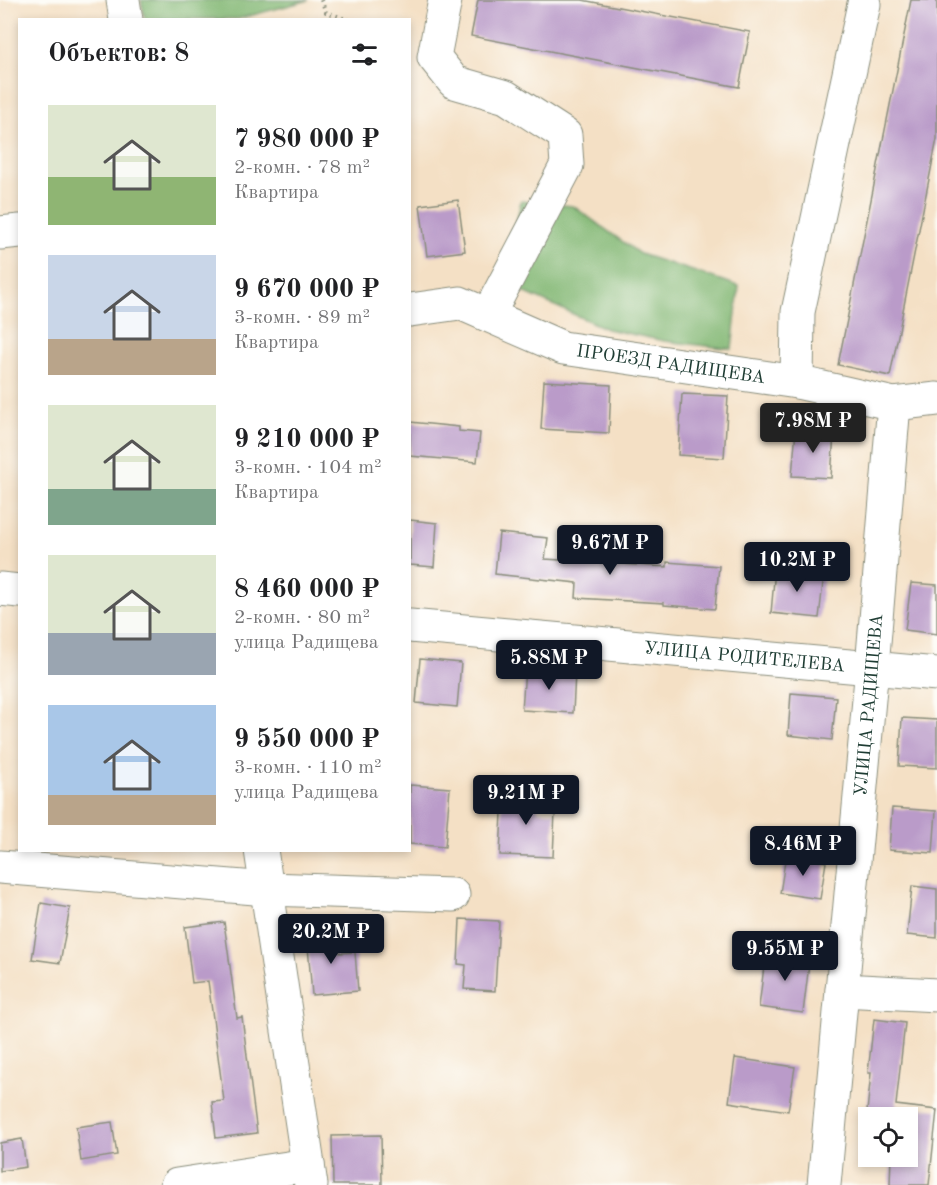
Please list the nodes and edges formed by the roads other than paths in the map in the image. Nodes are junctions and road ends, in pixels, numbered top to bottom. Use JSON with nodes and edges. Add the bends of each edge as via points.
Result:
{"nodes":[{"id":1,"x":123,"y":0,"type":"edge"},
{"id":2,"x":445,"y":0,"type":"edge"},
{"id":3,"x":855,"y":1,"type":"edge"},
{"id":4,"x":126,"y":18,"type":"edge"},
{"id":5,"x":18,"y":231,"type":"edge"},
{"id":6,"x":0,"y":233,"type":"edge"},
{"id":7,"x":411,"y":310,"type":"edge"},
{"id":8,"x":488,"y":315,"type":"junction"},
{"id":9,"x":796,"y":382,"type":"junction"},
{"id":10,"x":937,"y":399,"type":"edge"},
{"id":11,"x":894,"y":404,"type":"junction"},
{"id":12,"x":0,"y":589,"type":"edge"},
{"id":13,"x":18,"y":591,"type":"edge"},
{"id":14,"x":411,"y":626,"type":"edge"},
{"id":15,"x":872,"y":667,"type":"junction"},
{"id":16,"x":937,"y":674,"type":"edge"},
{"id":17,"x":261,"y":852,"type":"edge"},
{"id":18,"x":0,"y":867,"type":"edge"},
{"id":19,"x":267,"y":889,"type":"junction"},
{"id":20,"x":453,"y":895,"type":"dead end"},
{"id":21,"x":842,"y":990,"type":"junction"},
{"id":22,"x":937,"y":996,"type":"edge"},
{"id":23,"x":309,"y":1175,"type":"edge"},
{"id":24,"x":177,"y":1185,"type":"edge"},
{"id":25,"x":824,"y":1185,"type":"edge"}],
"edges":[{"from":1,"to":4,"type":"street"},
{"from":2,"to":8,"type":"street","via":[[434,57],[454,82],[506,97],[565,135],[567,165]]},
{"from":3,"to":9,"type":"street","via":[[798,312]]},
{"from":5,"to":6,"type":"street"},
{"from":7,"to":8,"type":"street","name":"ПРОЕЗД РАДИЩЕВА","via":[[460,303]]},
{"from":8,"to":9,"type":"street","name":"ПРОЕЗД РАДИЩЕВА","via":[[563,348]]},
{"from":9,"to":11,"type":"street","name":"ПРОЕЗД РАДИЩЕВА"},
{"from":10,"to":11,"type":"street","name":"ПРОЕЗД РАДИЩЕВА"},
{"from":11,"to":15,"type":"street","name":"УЛИЦА РАДИЩЕВА"},
{"from":12,"to":13,"type":"street"},
{"from":14,"to":15,"type":"street","name":"УЛИЦА РОДИТЕЛЕВА"},
{"from":15,"to":16,"type":"street","name":"УЛИЦА РОДИТЕЛЕВА"},
{"from":15,"to":21,"type":"street","name":"УЛИЦА РАДИЩЕВА"},
{"from":17,"to":19,"type":"street"},
{"from":18,"to":19,"type":"street"},
{"from":19,"to":20,"type":"street"},
{"from":19,"to":23,"type":"street"},
{"from":21,"to":22,"type":"street"},
{"from":21,"to":25,"type":"street","name":"УЛИЦА РАДИЩЕВА"},
{"from":23,"to":24,"type":"street"}]}
